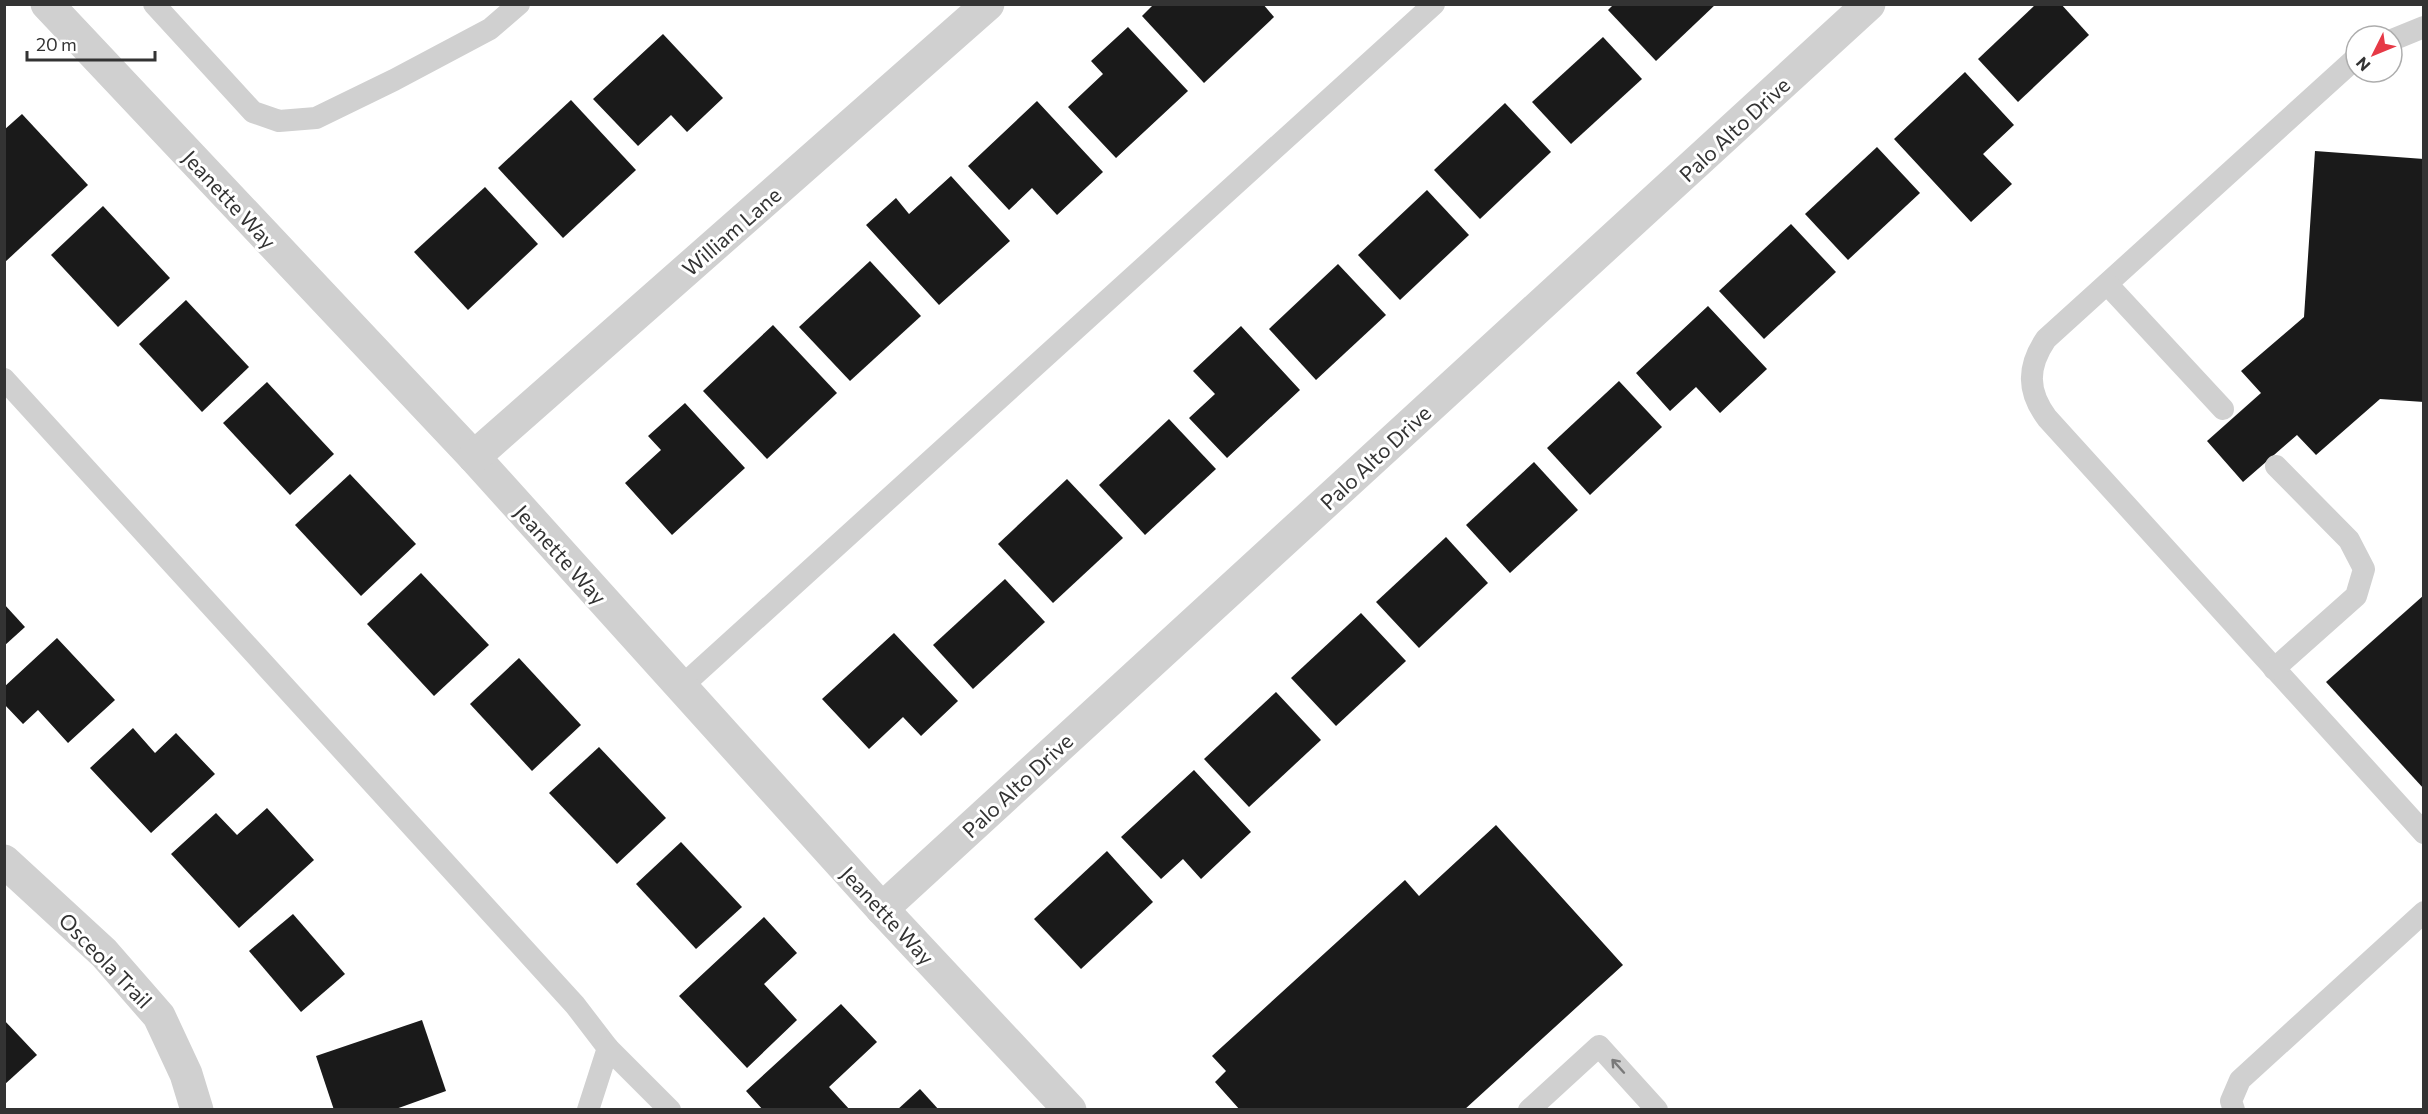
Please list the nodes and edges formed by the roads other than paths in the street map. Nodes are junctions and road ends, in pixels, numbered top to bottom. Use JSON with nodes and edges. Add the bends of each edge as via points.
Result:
{"nodes":[{"id":1,"x":47,"y":4,"type":"edge"},
{"id":2,"x":154,"y":4,"type":"edge"},
{"id":3,"x":519,"y":4,"type":"edge"},
{"id":4,"x":988,"y":4,"type":"edge"},
{"id":5,"x":1434,"y":4,"type":"edge"},
{"id":6,"x":1869,"y":4,"type":"edge"},
{"id":7,"x":2424,"y":27,"type":"edge"},
{"id":8,"x":2404,"y":35,"type":"edge"},
{"id":9,"x":2344,"y":69,"type":"edge"},
{"id":10,"x":2107,"y":284,"type":"junction"},
{"id":11,"x":4,"y":379,"type":"edge"},
{"id":12,"x":2223,"y":409,"type":"dead end"},
{"id":13,"x":474,"y":458,"type":"junction"},
{"id":14,"x":2276,"y":466,"type":"dead end"},
{"id":15,"x":2274,"y":669,"type":"junction"},
{"id":16,"x":681,"y":687,"type":"junction"},
{"id":17,"x":2424,"y":833,"type":"edge"},
{"id":18,"x":4,"y":861,"type":"edge"},
{"id":19,"x":882,"y":909,"type":"junction"},
{"id":20,"x":2424,"y":912,"type":"edge"},
{"id":21,"x":608,"y":1048,"type":"junction"},
{"id":22,"x":197,"y":1110,"type":"edge"},
{"id":23,"x":588,"y":1110,"type":"edge"},
{"id":24,"x":670,"y":1110,"type":"edge"},
{"id":25,"x":1070,"y":1110,"type":"edge"},
{"id":26,"x":1529,"y":1110,"type":"edge"},
{"id":27,"x":1657,"y":1110,"type":"edge"},
{"id":28,"x":2234,"y":1110,"type":"edge"}],
"edges":[{"from":1,"to":13,"type":"street","name":"Jeanette Way"},
{"from":2,"to":3,"type":"lane","via":[[253,112],[279,121],[316,118],[384,85],[490,29]]},
{"from":4,"to":13,"type":"street","name":"William Lane"},
{"from":5,"to":16,"type":"lane"},
{"from":6,"to":19,"type":"street","name":"Palo Alto Drive"},
{"from":7,"to":8,"type":"lane"},
{"from":9,"to":10,"type":"lane"},
{"from":10,"to":12,"type":"lane"},
{"from":10,"to":15,"type":"lane","via":[[2046,339],[2036,353],[2031,388],[2036,404]]},
{"from":11,"to":21,"type":"lane","via":[[575,1005]]},
{"from":13,"to":16,"type":"street","name":"Jeanette Way"},
{"from":14,"to":15,"type":"lane","via":[[2349,540],[2364,569],[2356,597]]},
{"from":15,"to":17,"type":"lane"},
{"from":16,"to":19,"type":"street","name":"Jeanette Way"},
{"from":18,"to":22,"type":"street","name":"Osceola Trail","via":[[104,953],[159,1016],[186,1074]]},
{"from":19,"to":25,"type":"street","name":"Jeanette Way"},
{"from":20,"to":28,"type":"lane","via":[[2240,1080],[2231,1101]]},
{"from":21,"to":23,"type":"lane"},
{"from":21,"to":24,"type":"lane"},
{"from":27,"to":26,"type":"lane","one_way":true,"via":[[1599,1046]]}]}
